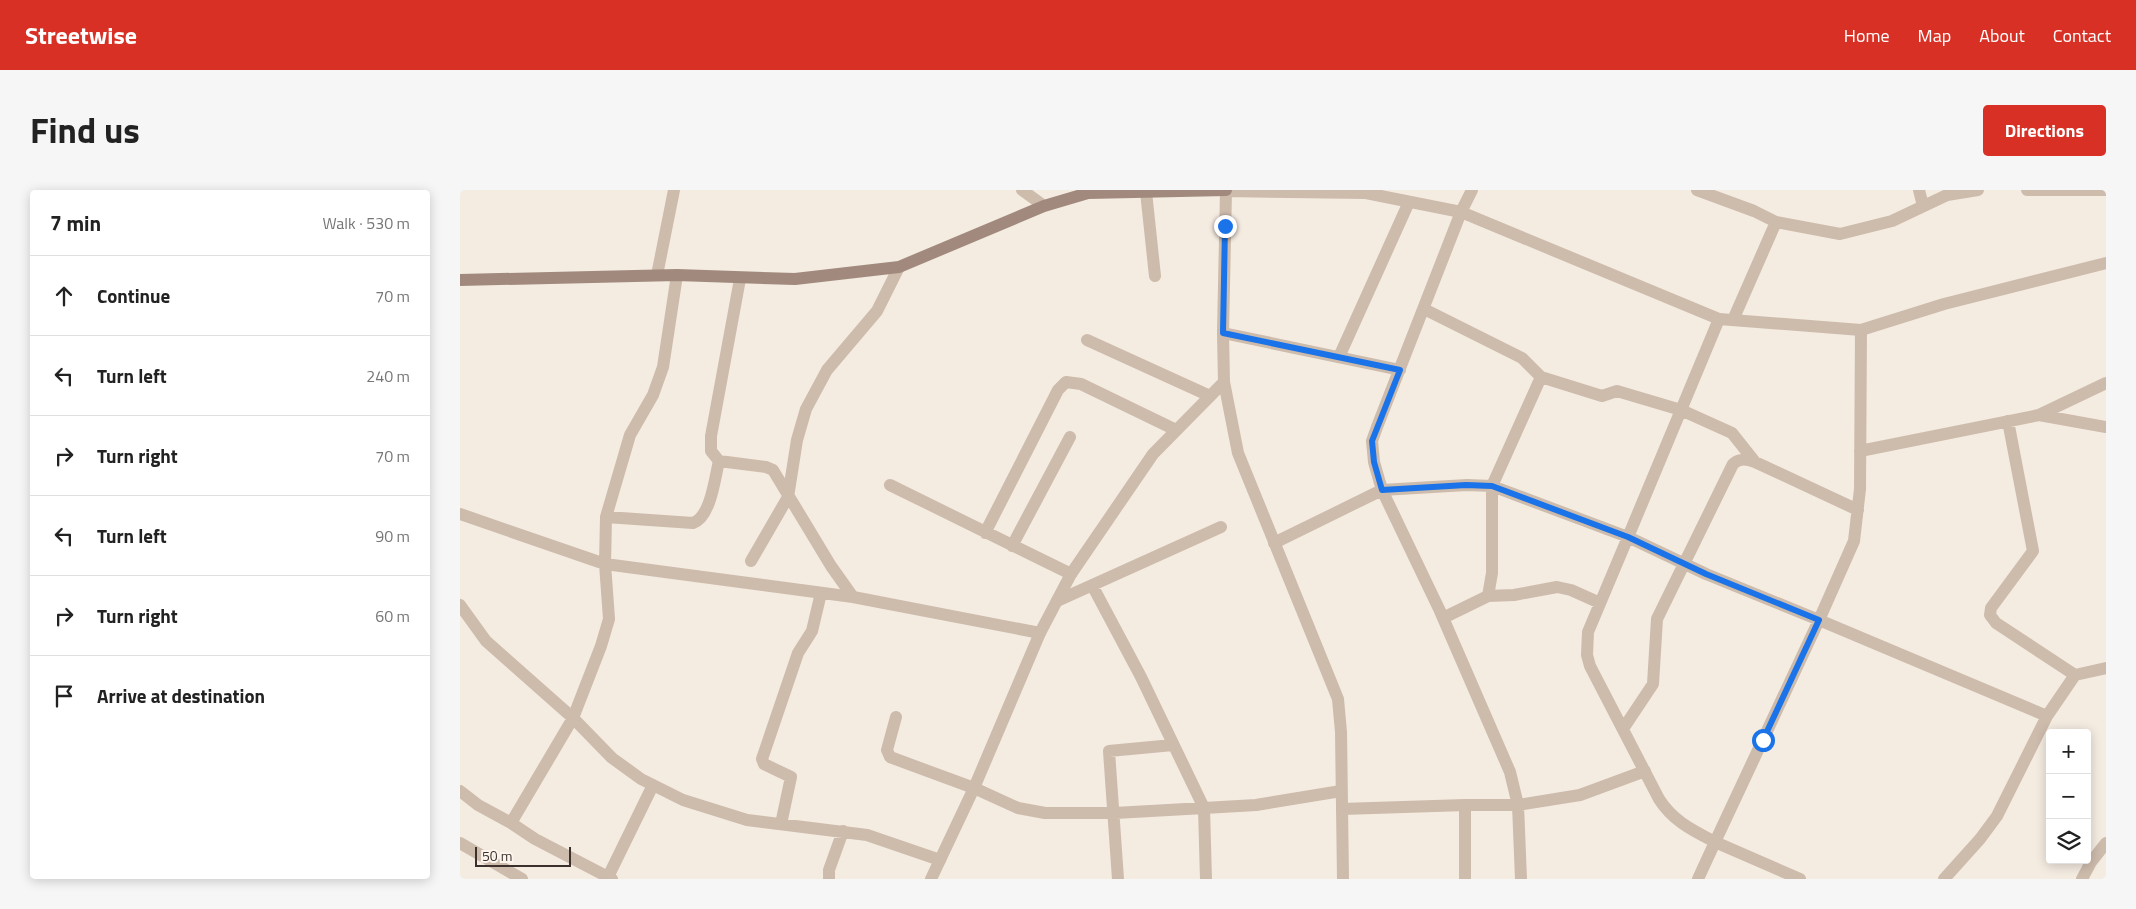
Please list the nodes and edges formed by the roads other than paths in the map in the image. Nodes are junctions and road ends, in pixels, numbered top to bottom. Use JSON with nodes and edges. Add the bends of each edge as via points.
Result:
{"nodes":[{"id":1,"x":674,"y":190,"type":"edge"},
{"id":2,"x":1022,"y":190,"type":"edge"},
{"id":3,"x":1226,"y":190,"type":"edge"},
{"id":4,"x":1472,"y":190,"type":"edge"},
{"id":5,"x":1697,"y":190,"type":"edge"},
{"id":6,"x":1919,"y":190,"type":"edge"},
{"id":7,"x":1978,"y":190,"type":"edge"},
{"id":8,"x":2027,"y":190,"type":"edge"},
{"id":9,"x":2106,"y":190,"type":"edge"},
{"id":10,"x":1146,"y":192,"type":"junction"},
{"id":11,"x":1410,"y":202,"type":"junction"},
{"id":12,"x":1044,"y":206,"type":"junction"},
{"id":13,"x":1923,"y":206,"type":"junction"},
{"id":14,"x":1461,"y":212,"type":"junction"},
{"id":15,"x":1776,"y":222,"type":"junction"},
{"id":16,"x":2106,"y":264,"type":"edge"},
{"id":17,"x":899,"y":267,"type":"junction"},
{"id":18,"x":677,"y":275,"type":"junction"},
{"id":19,"x":657,"y":276,"type":"junction"},
{"id":20,"x":1155,"y":276,"type":"dead end"},
{"id":21,"x":740,"y":279,"type":"junction"},
{"id":22,"x":460,"y":280,"type":"edge"},
{"id":23,"x":1424,"y":309,"type":"junction"},
{"id":24,"x":1719,"y":319,"type":"junction"},
{"id":25,"x":1733,"y":320,"type":"junction"},
{"id":26,"x":1861,"y":330,"type":"junction"},
{"id":27,"x":1223,"y":333,"type":"junction"},
{"id":28,"x":1086,"y":340,"type":"dead end"},
{"id":29,"x":1339,"y":357,"type":"junction"},
{"id":30,"x":1400,"y":370,"type":"junction"},
{"id":31,"x":1542,"y":377,"type":"junction"},
{"id":32,"x":1224,"y":382,"type":"junction"},
{"id":33,"x":2106,"y":383,"type":"edge"},
{"id":34,"x":1210,"y":396,"type":"junction"},
{"id":35,"x":1681,"y":410,"type":"junction"},
{"id":36,"x":2039,"y":415,"type":"junction"},
{"id":37,"x":2008,"y":422,"type":"junction"},
{"id":38,"x":2106,"y":427,"type":"edge"},
{"id":39,"x":1176,"y":430,"type":"junction"},
{"id":40,"x":1070,"y":437,"type":"dead end"},
{"id":41,"x":1860,"y":450,"type":"junction"},
{"id":42,"x":719,"y":461,"type":"junction"},
{"id":43,"x":1755,"y":462,"type":"junction"},
{"id":44,"x":890,"y":485,"type":"dead end"},
{"id":45,"x":1492,"y":486,"type":"junction"},
{"id":46,"x":1382,"y":490,"type":"junction"},
{"id":47,"x":788,"y":497,"type":"junction"},
{"id":48,"x":1858,"y":510,"type":"junction"},
{"id":49,"x":460,"y":514,"type":"edge"},
{"id":50,"x":606,"y":517,"type":"junction"},
{"id":51,"x":1221,"y":527,"type":"dead end"},
{"id":52,"x":985,"y":533,"type":"junction"},
{"id":53,"x":1628,"y":537,"type":"junction"},
{"id":54,"x":1274,"y":543,"type":"junction"},
{"id":55,"x":1012,"y":546,"type":"junction"},
{"id":56,"x":751,"y":561,"type":"dead end"},
{"id":57,"x":605,"y":564,"type":"junction"},
{"id":58,"x":1684,"y":564,"type":"junction"},
{"id":59,"x":1071,"y":574,"type":"junction"},
{"id":60,"x":1092,"y":585,"type":"junction"},
{"id":61,"x":821,"y":593,"type":"junction"},
{"id":62,"x":1488,"y":596,"type":"junction"},
{"id":63,"x":853,"y":597,"type":"junction"},
{"id":64,"x":1057,"y":601,"type":"junction"},
{"id":65,"x":1600,"y":603,"type":"junction"},
{"id":66,"x":460,"y":605,"type":"edge"},
{"id":67,"x":1443,"y":618,"type":"junction"},
{"id":68,"x":1819,"y":620,"type":"junction"},
{"id":69,"x":1040,"y":633,"type":"junction"},
{"id":70,"x":2106,"y":668,"type":"edge"},
{"id":71,"x":2075,"y":675,"type":"junction"},
{"id":72,"x":2047,"y":716,"type":"junction"},
{"id":73,"x":896,"y":717,"type":"dead end"},
{"id":74,"x":573,"y":718,"type":"junction"},
{"id":75,"x":1623,"y":729,"type":"junction"},
{"id":76,"x":1173,"y":745,"type":"junction"},
{"id":77,"x":1645,"y":771,"type":"junction"},
{"id":78,"x":652,"y":785,"type":"junction"},
{"id":79,"x":974,"y":788,"type":"junction"},
{"id":80,"x":460,"y":791,"type":"edge"},
{"id":81,"x":1342,"y":792,"type":"junction"},
{"id":82,"x":1464,"y":805,"type":"junction"},
{"id":83,"x":1518,"y":805,"type":"junction"},
{"id":84,"x":1204,"y":808,"type":"junction"},
{"id":85,"x":1342,"y":809,"type":"junction"},
{"id":86,"x":1115,"y":812,"type":"junction"},
{"id":87,"x":511,"y":823,"type":"junction"},
{"id":88,"x":781,"y":824,"type":"junction"},
{"id":89,"x":844,"y":831,"type":"junction"},
{"id":90,"x":1715,"y":842,"type":"junction"},
{"id":91,"x":460,"y":843,"type":"edge"},
{"id":92,"x":2106,"y":843,"type":"edge"},
{"id":93,"x":940,"y":860,"type":"junction"},
{"id":94,"x":610,"y":878,"type":"edge"},
{"id":95,"x":522,"y":879,"type":"edge"},
{"id":96,"x":829,"y":879,"type":"edge"},
{"id":97,"x":931,"y":879,"type":"edge"},
{"id":98,"x":1118,"y":879,"type":"edge"},
{"id":99,"x":1206,"y":879,"type":"edge"},
{"id":100,"x":1343,"y":879,"type":"edge"},
{"id":101,"x":1465,"y":879,"type":"edge"},
{"id":102,"x":1521,"y":879,"type":"edge"},
{"id":103,"x":1698,"y":879,"type":"edge"},
{"id":104,"x":1800,"y":879,"type":"edge"},
{"id":105,"x":1944,"y":879,"type":"edge"},
{"id":106,"x":2082,"y":879,"type":"edge"}],
"edges":[{"from":1,"to":19,"type":"street"},
{"from":2,"to":12,"type":"street"},
{"from":3,"to":10,"type":"main road"},
{"from":3,"to":11,"type":"street","via":[[1366,193]]},
{"from":3,"to":27,"type":"street"},
{"from":4,"to":14,"type":"street"},
{"from":5,"to":15,"type":"street"},
{"from":6,"to":13,"type":"street"},
{"from":7,"to":13,"type":"street","via":[[1948,195]]},
{"from":8,"to":9,"type":"street"},
{"from":10,"to":12,"type":"main road","via":[[1088,193]]},
{"from":10,"to":20,"type":"street"},
{"from":11,"to":14,"type":"street"},
{"from":11,"to":29,"type":"street"},
{"from":12,"to":17,"type":"main road"},
{"from":13,"to":15,"type":"street","via":[[1892,222],[1840,234]]},
{"from":14,"to":23,"type":"street"},
{"from":14,"to":24,"type":"street"},
{"from":15,"to":25,"type":"street"},
{"from":16,"to":26,"type":"street","via":[[1944,304]]},
{"from":17,"to":21,"type":"main road","via":[[795,279]]},
{"from":17,"to":47,"type":"street","via":[[877,311],[827,370],[806,409],[797,440]]},
{"from":18,"to":19,"type":"main road"},
{"from":18,"to":21,"type":"main road"},
{"from":18,"to":50,"type":"street","via":[[663,367],[653,395],[630,435]]},
{"from":19,"to":22,"type":"main road"},
{"from":21,"to":42,"type":"street","via":[[710,445]]},
{"from":23,"to":30,"type":"street"},
{"from":23,"to":31,"type":"street","via":[[1522,358]]},
{"from":24,"to":25,"type":"street"},
{"from":24,"to":35,"type":"street"},
{"from":25,"to":26,"type":"street"},
{"from":26,"to":41,"type":"street"},
{"from":27,"to":29,"type":"street"},
{"from":27,"to":32,"type":"street"},
{"from":28,"to":34,"type":"street"},
{"from":29,"to":30,"type":"street"},
{"from":30,"to":46,"type":"street","via":[[1372,441]]},
{"from":31,"to":35,"type":"street","via":[[1602,396],[1617,391]]},
{"from":31,"to":45,"type":"street"},
{"from":32,"to":34,"type":"street"},
{"from":32,"to":54,"type":"street","via":[[1238,453]]},
{"from":33,"to":36,"type":"street"},
{"from":34,"to":39,"type":"street"},
{"from":35,"to":43,"type":"street","via":[[1732,433]]},
{"from":35,"to":53,"type":"street"},
{"from":36,"to":37,"type":"street"},
{"from":36,"to":38,"type":"street"},
{"from":37,"to":41,"type":"street"},
{"from":37,"to":71,"type":"street","via":[[2033,551],[1991,608],[1990,615],[1996,623]]},
{"from":39,"to":52,"type":"street","via":[[1081,384],[1066,382],[1058,390]]},
{"from":39,"to":59,"type":"street","via":[[1153,454]]},
{"from":40,"to":55,"type":"street"},
{"from":41,"to":48,"type":"street"},
{"from":42,"to":47,"type":"street","via":[[773,470]]},
{"from":42,"to":50,"type":"street","via":[[707,508],[699,521]]},
{"from":43,"to":48,"type":"street"},
{"from":43,"to":58,"type":"street","via":[[1744,459],[1733,464]]},
{"from":44,"to":52,"type":"street"},
{"from":45,"to":46,"type":"street"},
{"from":45,"to":53,"type":"street"},
{"from":45,"to":62,"type":"street","via":[[1492,574]]},
{"from":46,"to":54,"type":"street"},
{"from":46,"to":67,"type":"street"},
{"from":47,"to":56,"type":"street"},
{"from":47,"to":63,"type":"street"},
{"from":48,"to":68,"type":"street","via":[[1854,541]]},
{"from":49,"to":57,"type":"street"},
{"from":50,"to":57,"type":"street"},
{"from":51,"to":60,"type":"street"},
{"from":52,"to":55,"type":"street"},
{"from":53,"to":58,"type":"street"},
{"from":53,"to":65,"type":"street"},
{"from":54,"to":81,"type":"street","via":[[1338,699]]},
{"from":55,"to":59,"type":"street"},
{"from":57,"to":61,"type":"street"},
{"from":57,"to":74,"type":"street","via":[[609,619]]},
{"from":58,"to":68,"type":"street"},
{"from":58,"to":75,"type":"street","via":[[1657,619],[1653,684]]},
{"from":59,"to":64,"type":"street"},
{"from":60,"to":64,"type":"street"},
{"from":60,"to":76,"type":"street"},
{"from":61,"to":63,"type":"street"},
{"from":61,"to":88,"type":"street","via":[[812,631],[798,653],[762,759],[764,764],[791,777]]},
{"from":62,"to":65,"type":"street","via":[[1557,587]]},
{"from":62,"to":67,"type":"street"},
{"from":63,"to":69,"type":"street"},
{"from":64,"to":69,"type":"street"},
{"from":65,"to":75,"type":"street","via":[[1588,632],[1587,655]]},
{"from":66,"to":74,"type":"street","via":[[486,641]]},
{"from":67,"to":83,"type":"street","via":[[1510,772]]},
{"from":68,"to":72,"type":"street"},
{"from":68,"to":90,"type":"street"},
{"from":69,"to":79,"type":"street"},
{"from":70,"to":71,"type":"street"},
{"from":71,"to":72,"type":"street"},
{"from":72,"to":105,"type":"street","via":[[1997,816]]},
{"from":73,"to":79,"type":"street","via":[[887,750],[890,757]]},
{"from":74,"to":78,"type":"street","via":[[612,758]]},
{"from":74,"to":87,"type":"street"},
{"from":75,"to":77,"type":"street"},
{"from":76,"to":84,"type":"street"},
{"from":76,"to":86,"type":"street","via":[[1109,751]]},
{"from":77,"to":83,"type":"street","via":[[1580,795]]},
{"from":77,"to":90,"type":"street","via":[[1667,812],[1678,822]]},
{"from":78,"to":88,"type":"street","via":[[683,800],[747,820]]},
{"from":78,"to":94,"type":"street"},
{"from":79,"to":86,"type":"street","via":[[1018,808],[1045,813]]},
{"from":79,"to":93,"type":"street"},
{"from":80,"to":87,"type":"street"},
{"from":81,"to":84,"type":"street","via":[[1256,805]]},
{"from":81,"to":85,"type":"street"},
{"from":82,"to":83,"type":"street"},
{"from":82,"to":85,"type":"street"},
{"from":82,"to":101,"type":"street"},
{"from":83,"to":102,"type":"street"},
{"from":84,"to":86,"type":"street"},
{"from":84,"to":99,"type":"street"},
{"from":85,"to":100,"type":"street"},
{"from":86,"to":98,"type":"street"},
{"from":87,"to":94,"type":"street"},
{"from":88,"to":89,"type":"street"},
{"from":89,"to":93,"type":"street","via":[[867,835]]},
{"from":89,"to":96,"type":"street","via":[[829,870]]},
{"from":90,"to":103,"type":"street"},
{"from":90,"to":104,"type":"street"},
{"from":91,"to":95,"type":"street"},
{"from":92,"to":106,"type":"street"},
{"from":93,"to":97,"type":"street"}]}
